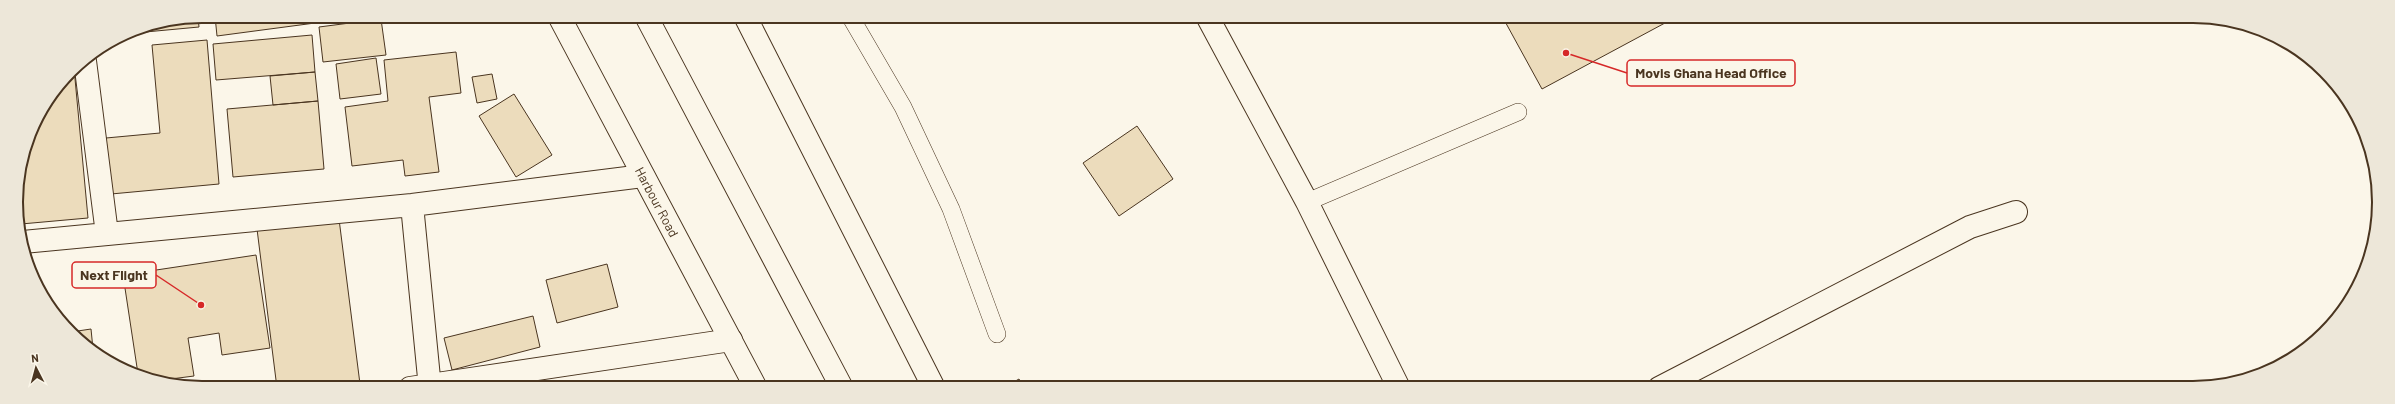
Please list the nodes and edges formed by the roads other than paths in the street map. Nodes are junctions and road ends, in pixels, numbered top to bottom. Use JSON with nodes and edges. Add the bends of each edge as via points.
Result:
{"nodes":[{"id":1,"x":563,"y":23,"type":"edge"},
{"id":2,"x":650,"y":23,"type":"edge"},
{"id":3,"x":749,"y":23,"type":"edge"},
{"id":4,"x":854,"y":23,"type":"edge"},
{"id":5,"x":1211,"y":23,"type":"edge"},
{"id":6,"x":86,"y":66,"type":"edge"},
{"id":7,"x":1518,"y":112,"type":"dead end"},
{"id":8,"x":642,"y":176,"type":"junction"},
{"id":9,"x":1307,"y":202,"type":"junction"},
{"id":10,"x":412,"y":205,"type":"junction"},
{"id":11,"x":2016,"y":212,"type":"dead end"},
{"id":12,"x":107,"y":234,"type":"junction"},
{"id":13,"x":27,"y":242,"type":"edge"},
{"id":14,"x":997,"y":334,"type":"dead end"},
{"id":15,"x":731,"y":340,"type":"junction"},
{"id":16,"x":423,"y":381,"type":"edge"},
{"id":17,"x":462,"y":381,"type":"edge"},
{"id":18,"x":752,"y":381,"type":"edge"},
{"id":19,"x":838,"y":381,"type":"edge"},
{"id":20,"x":930,"y":381,"type":"edge"},
{"id":21,"x":1396,"y":381,"type":"edge"},
{"id":22,"x":1673,"y":381,"type":"edge"}],
"edges":[{"from":1,"to":8,"type":"main road","name":"Harbour Road"},
{"from":2,"to":19,"type":"main road"},
{"from":3,"to":20,"type":"main road"},
{"from":4,"to":14,"type":"lane","via":[[903,107],[951,209]]},
{"from":5,"to":9,"type":"main road"},
{"from":6,"to":12,"type":"main road"},
{"from":7,"to":9,"type":"lane"},
{"from":8,"to":10,"type":"main road"},
{"from":8,"to":15,"type":"main road","name":"Harbour Road"},
{"from":9,"to":21,"type":"main road"},
{"from":10,"to":12,"type":"main road"},
{"from":10,"to":16,"type":"main road"},
{"from":11,"to":22,"type":"main road","via":[[1970,228]]},
{"from":12,"to":13,"type":"main road"},
{"from":15,"to":17,"type":"main road"},
{"from":15,"to":18,"type":"main road","name":"Harbour Road"}]}
